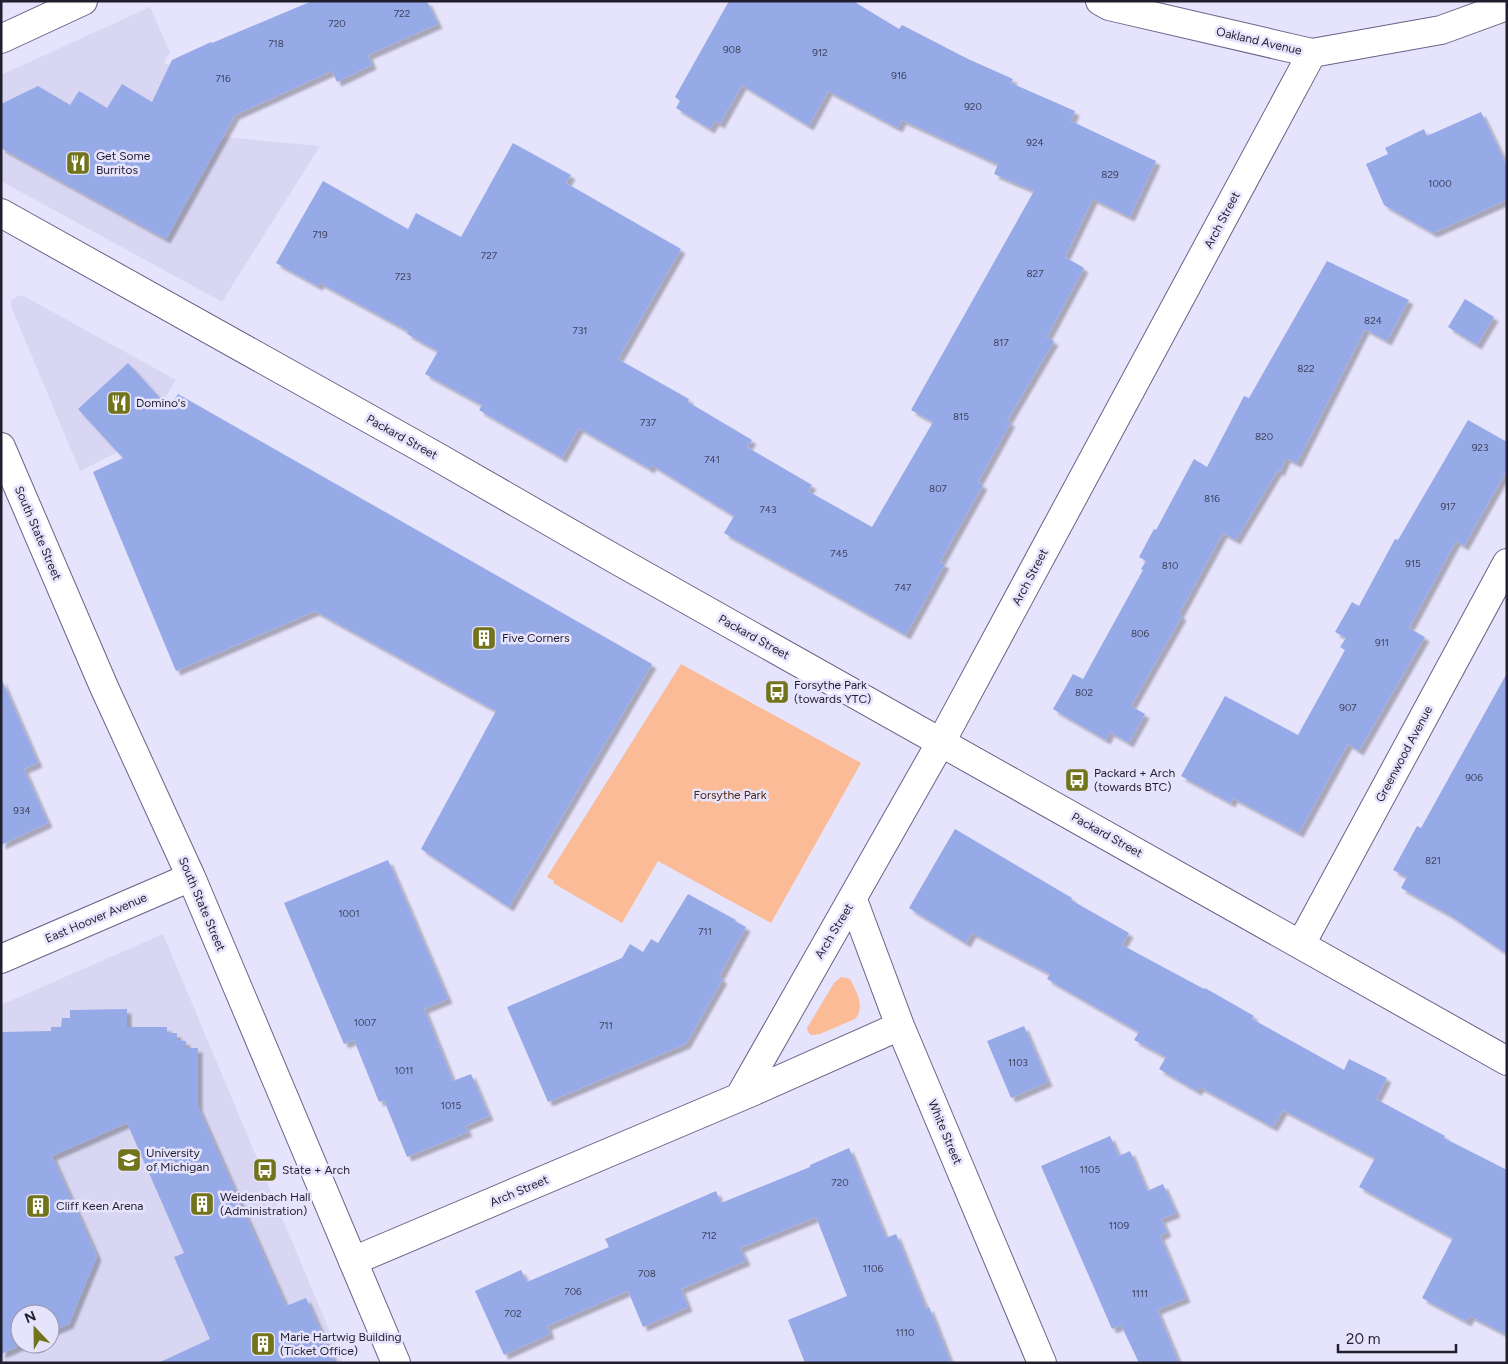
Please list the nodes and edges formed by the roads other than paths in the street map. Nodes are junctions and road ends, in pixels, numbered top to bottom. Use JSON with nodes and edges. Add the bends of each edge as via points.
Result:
{"nodes":[{"id":1,"x":83,"y":1,"type":"edge"},
{"id":2,"x":1100,"y":1,"type":"edge"},
{"id":3,"x":1507,"y":6,"type":"edge"},
{"id":4,"x":1,"y":39,"type":"edge"},
{"id":5,"x":1312,"y":53,"type":"junction"},
{"id":6,"x":1,"y":213,"type":"edge"},
{"id":7,"x":1,"y":447,"type":"edge"},
{"id":8,"x":1507,"y":563,"type":"edge"},
{"id":9,"x":941,"y":742,"type":"junction"},
{"id":10,"x":191,"y":877,"type":"junction"},
{"id":11,"x":853,"y":900,"type":"junction"},
{"id":12,"x":1301,"y":944,"type":"junction"},
{"id":13,"x":1,"y":959,"type":"edge"},
{"id":14,"x":900,"y":1026,"type":"junction"},
{"id":15,"x":1507,"y":1061,"type":"edge"},
{"id":16,"x":740,"y":1096,"type":"junction"},
{"id":17,"x":353,"y":1261,"type":"junction"},
{"id":18,"x":396,"y":1363,"type":"edge"},
{"id":19,"x":1042,"y":1363,"type":"edge"}],
"edges":[{"from":1,"to":4,"type":"street"},
{"from":2,"to":5,"type":"street","name":"Oakland Avenue","via":[[1109,6]]},
{"from":3,"to":5,"type":"street","name":"Oakland Avenue","via":[[1441,30]]},
{"from":5,"to":9,"type":"street","name":"Arch Street"},
{"from":6,"to":9,"type":"street","name":"Packard Street"},
{"from":7,"to":10,"type":"street","name":"South State Street","via":[[118,720]]},
{"from":8,"to":12,"type":"street","name":"Greenwood Avenue"},
{"from":9,"to":11,"type":"street","name":"Arch Street"},
{"from":9,"to":12,"type":"street","name":"Packard Street"},
{"from":10,"to":13,"type":"street","name":"East Hoover Avenue"},
{"from":10,"to":17,"type":"street","name":"South State Street"},
{"from":11,"to":14,"type":"street","name":"White Street"},
{"from":11,"to":16,"type":"street","name":"Arch Street"},
{"from":12,"to":15,"type":"street","name":"Packard Street"},
{"from":14,"to":16,"type":"street","name":"Arch Street"},
{"from":14,"to":19,"type":"street","name":"White Street"},
{"from":16,"to":17,"type":"street","name":"Arch Street"},
{"from":17,"to":18,"type":"street","name":"South State Street"}]}
